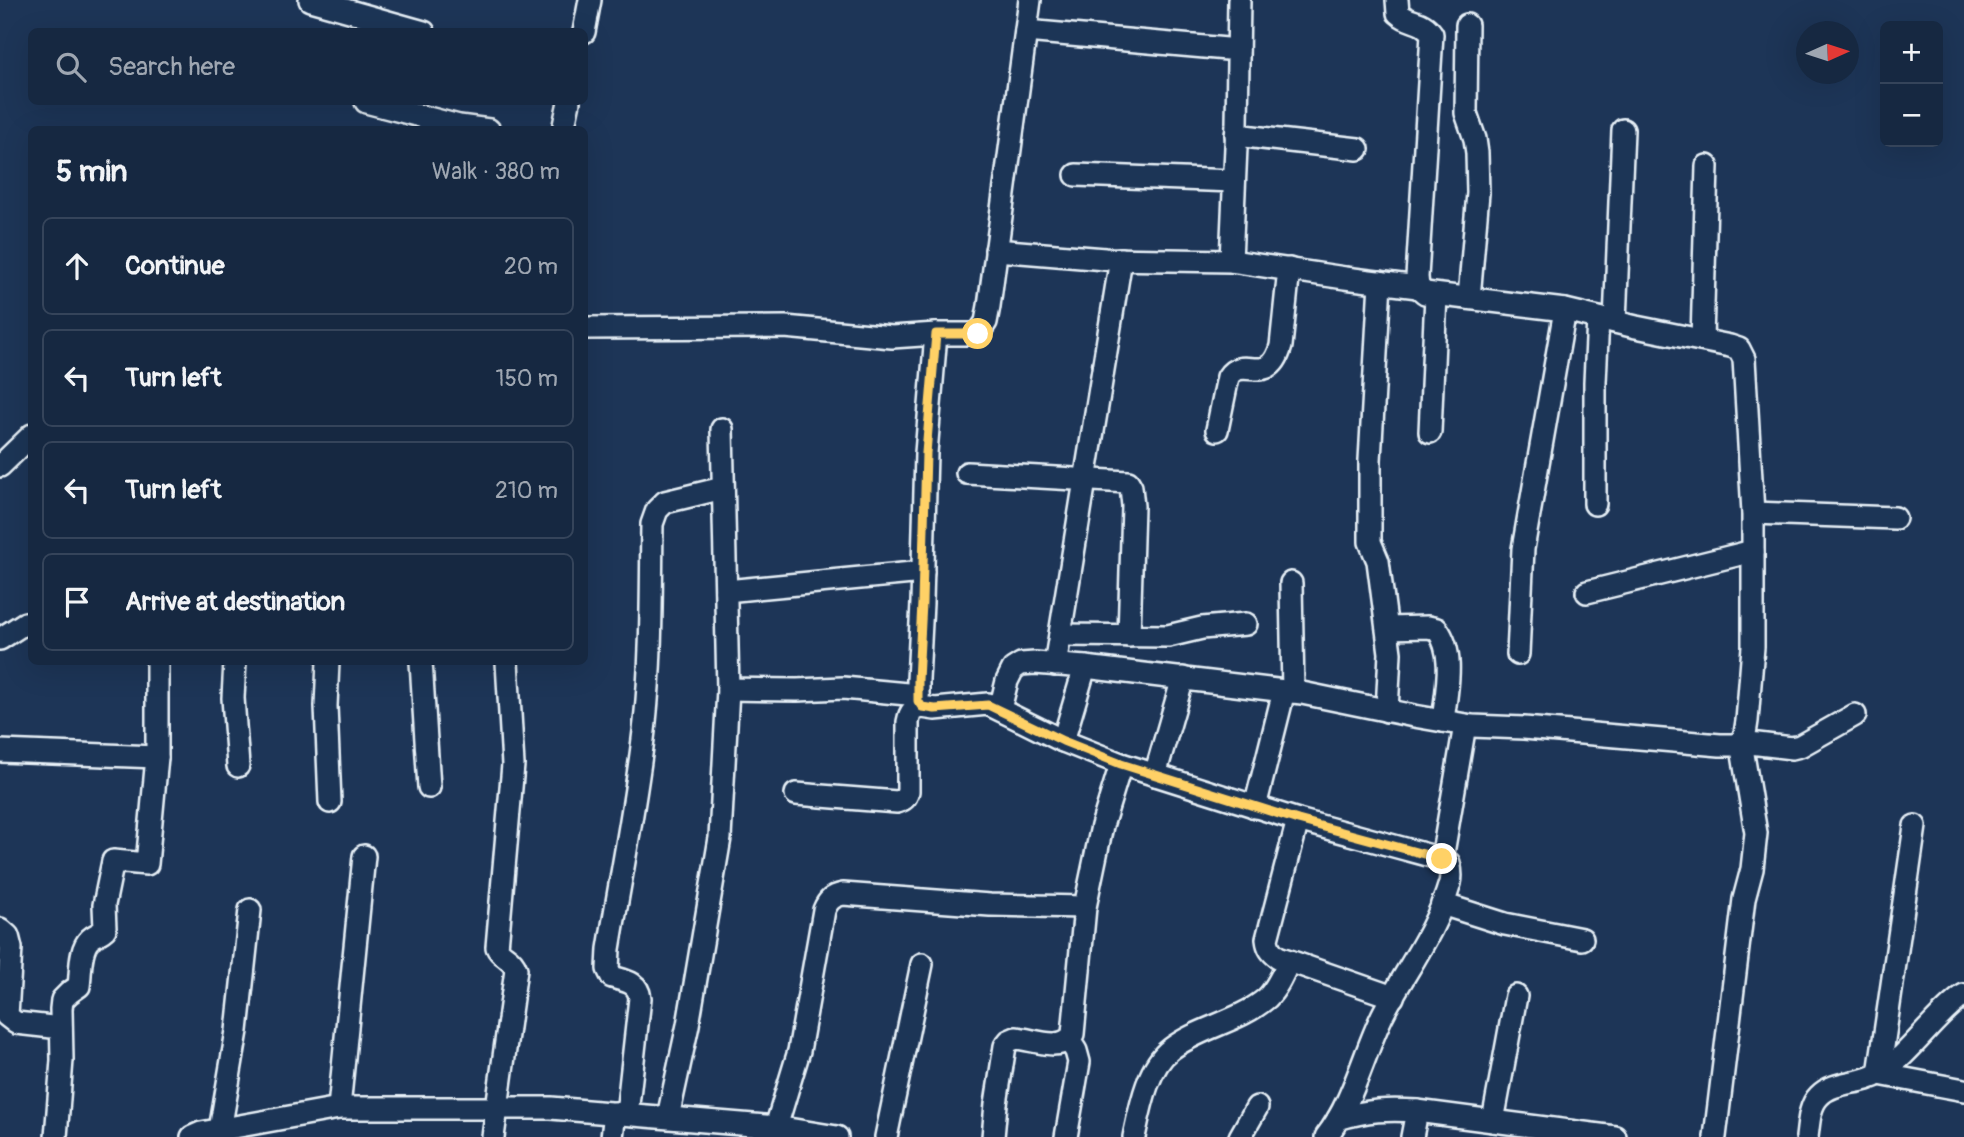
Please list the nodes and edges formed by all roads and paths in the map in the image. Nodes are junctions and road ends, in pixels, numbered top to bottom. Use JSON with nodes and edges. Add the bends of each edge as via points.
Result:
{"nodes":[{"id":1,"x":313,"y":0,"type":"edge"},
{"id":2,"x":590,"y":0,"type":"edge"},
{"id":3,"x":1030,"y":0,"type":"edge"},
{"id":4,"x":1239,"y":0,"type":"edge"},
{"id":5,"x":1397,"y":0,"type":"edge"},
{"id":6,"x":362,"y":23,"type":"edge"},
{"id":7,"x":1467,"y":25,"type":"dead end"},
{"id":8,"x":396,"y":28,"type":"edge"},
{"id":9,"x":584,"y":28,"type":"edge"},
{"id":10,"x":1026,"y":31,"type":"junction"},
{"id":11,"x":1238,"y":50,"type":"junction"},
{"id":12,"x":378,"y":105,"type":"edge"},
{"id":13,"x":568,"y":105,"type":"edge"},
{"id":14,"x":459,"y":126,"type":"edge"},
{"id":15,"x":564,"y":126,"type":"edge"},
{"id":16,"x":1623,"y":130,"type":"dead end"},
{"id":17,"x":1236,"y":135,"type":"junction"},
{"id":18,"x":1358,"y":149,"type":"dead end"},
{"id":19,"x":1707,"y":166,"type":"dead end"},
{"id":20,"x":1076,"y":175,"type":"dead end"},
{"id":21,"x":1234,"y":181,"type":"junction"},
{"id":22,"x":996,"y":250,"type":"junction"},
{"id":23,"x":1121,"y":259,"type":"junction"},
{"id":24,"x":1231,"y":261,"type":"junction"},
{"id":25,"x":1290,"y":269,"type":"junction"},
{"id":26,"x":1380,"y":282,"type":"junction"},
{"id":27,"x":1427,"y":291,"type":"junction"},
{"id":28,"x":1469,"y":298,"type":"junction"},
{"id":29,"x":1565,"y":310,"type":"junction"},
{"id":30,"x":1606,"y":320,"type":"junction"},
{"id":31,"x":588,"y":328,"type":"edge"},
{"id":32,"x":936,"y":334,"type":"junction"},
{"id":33,"x":1702,"y":340,"type":"junction"},
{"id":34,"x":722,"y":429,"type":"dead end"},
{"id":35,"x":1217,"y":429,"type":"dead end"},
{"id":36,"x":1430,"y":432,"type":"dead end"},
{"id":37,"x":28,"y":439,"type":"edge"},
{"id":38,"x":0,"y":466,"type":"edge"},
{"id":39,"x":968,"y":473,"type":"dead end"},
{"id":40,"x":1086,"y":478,"type":"junction"},
{"id":41,"x":723,"y":488,"type":"junction"},
{"id":42,"x":1595,"y":504,"type":"dead end"},
{"id":43,"x":1753,"y":513,"type":"junction"},
{"id":44,"x":1895,"y":518,"type":"dead end"},
{"id":45,"x":1753,"y":551,"type":"junction"},
{"id":46,"x":923,"y":572,"type":"junction"},
{"id":47,"x":1291,"y":583,"type":"dead end"},
{"id":48,"x":726,"y":591,"type":"junction"},
{"id":49,"x":1587,"y":592,"type":"dead end"},
{"id":50,"x":28,"y":623,"type":"edge"},
{"id":51,"x":1246,"y":624,"type":"dead end"},
{"id":52,"x":1387,"y":628,"type":"junction"},
{"id":53,"x":1060,"y":635,"type":"junction"},
{"id":54,"x":1129,"y":636,"type":"junction"},
{"id":55,"x":0,"y":639,"type":"edge"},
{"id":56,"x":1518,"y":654,"type":"dead end"},
{"id":57,"x":157,"y":665,"type":"edge"},
{"id":58,"x":235,"y":665,"type":"edge"},
{"id":59,"x":328,"y":665,"type":"edge"},
{"id":60,"x":421,"y":665,"type":"edge"},
{"id":61,"x":507,"y":665,"type":"edge"},
{"id":62,"x":1055,"y":665,"type":"junction"},
{"id":63,"x":1085,"y":667,"type":"junction"},
{"id":64,"x":1183,"y":678,"type":"junction"},
{"id":65,"x":727,"y":689,"type":"junction"},
{"id":66,"x":1288,"y":692,"type":"junction"},
{"id":67,"x":920,"y":701,"type":"junction"},
{"id":68,"x":1000,"y":709,"type":"junction"},
{"id":69,"x":1388,"y":711,"type":"junction"},
{"id":70,"x":1855,"y":715,"type":"dead end"},
{"id":71,"x":1443,"y":721,"type":"junction"},
{"id":72,"x":1465,"y":725,"type":"junction"},
{"id":73,"x":1063,"y":741,"type":"junction"},
{"id":74,"x":1741,"y":742,"type":"junction"},
{"id":75,"x":0,"y":751,"type":"edge"},
{"id":76,"x":157,"y":757,"type":"junction"},
{"id":77,"x":1121,"y":764,"type":"junction"},
{"id":78,"x":238,"y":766,"type":"dead end"},
{"id":79,"x":1155,"y":775,"type":"junction"},
{"id":80,"x":429,"y":787,"type":"dead end"},
{"id":81,"x":796,"y":794,"type":"dead end"},
{"id":82,"x":330,"y":802,"type":"dead end"},
{"id":83,"x":1255,"y":807,"type":"junction"},
{"id":84,"x":1298,"y":820,"type":"junction"},
{"id":85,"x":1916,"y":826,"type":"dead end"},
{"id":86,"x":364,"y":856,"type":"dead end"},
{"id":87,"x":1442,"y":859,"type":"junction"},
{"id":88,"x":1442,"y":904,"type":"junction"},
{"id":89,"x":1085,"y":907,"type":"junction"},
{"id":90,"x":250,"y":911,"type":"dead end"},
{"id":91,"x":0,"y":929,"type":"edge"},
{"id":92,"x":1582,"y":939,"type":"dead end"},
{"id":93,"x":1289,"y":961,"type":"junction"},
{"id":94,"x":922,"y":964,"type":"dead end"},
{"id":95,"x":1964,"y":995,"type":"edge"},
{"id":96,"x":1516,"y":996,"type":"dead end"},
{"id":97,"x":1393,"y":997,"type":"junction"},
{"id":98,"x":61,"y":1028,"type":"junction"},
{"id":99,"x":1069,"y":1040,"type":"junction"},
{"id":100,"x":1879,"y":1074,"type":"junction"},
{"id":101,"x":1964,"y":1090,"type":"edge"},
{"id":102,"x":1257,"y":1107,"type":"dead end"},
{"id":103,"x":339,"y":1108,"type":"junction"},
{"id":104,"x":496,"y":1109,"type":"junction"},
{"id":105,"x":1417,"y":1111,"type":"junction"},
{"id":106,"x":621,"y":1113,"type":"junction"},
{"id":107,"x":668,"y":1117,"type":"junction"},
{"id":108,"x":1493,"y":1121,"type":"junction"},
{"id":109,"x":289,"y":1127,"type":"edge"},
{"id":110,"x":776,"y":1127,"type":"junction"},
{"id":111,"x":1332,"y":1128,"type":"edge"},
{"id":112,"x":220,"y":1130,"type":"junction"},
{"id":113,"x":1552,"y":1134,"type":"edge"},
{"id":114,"x":56,"y":1137,"type":"edge"},
{"id":115,"x":192,"y":1137,"type":"edge"},
{"id":116,"x":493,"y":1137,"type":"edge"},
{"id":117,"x":612,"y":1137,"type":"edge"},
{"id":118,"x":837,"y":1137,"type":"edge"},
{"id":119,"x":886,"y":1137,"type":"edge"},
{"id":120,"x":993,"y":1137,"type":"edge"},
{"id":121,"x":1066,"y":1137,"type":"edge"},
{"id":122,"x":1134,"y":1137,"type":"edge"},
{"id":123,"x":1240,"y":1137,"type":"edge"},
{"id":124,"x":1412,"y":1137,"type":"edge"},
{"id":125,"x":1615,"y":1137,"type":"edge"},
{"id":126,"x":1715,"y":1137,"type":"edge"},
{"id":127,"x":1807,"y":1137,"type":"edge"}],
"edges":[{"from":1,"to":6,"type":"street"},
{"from":2,"to":9,"type":"street"},
{"from":3,"to":10,"type":"street"},
{"from":4,"to":11,"type":"street"},
{"from":5,"to":27,"type":"street","via":[[1398,13],[1426,26],[1432,34],[1417,277]]},
{"from":6,"to":8,"type":"street"},
{"from":7,"to":28,"type":"street","via":[[1466,113],[1475,139],[1478,193]]},
{"from":10,"to":11,"type":"street"},
{"from":10,"to":22,"type":"street"},
{"from":11,"to":17,"type":"street"},
{"from":12,"to":14,"type":"street"},
{"from":13,"to":15,"type":"street"},
{"from":16,"to":30,"type":"street"},
{"from":17,"to":18,"type":"street"},
{"from":17,"to":21,"type":"street"},
{"from":19,"to":33,"type":"street"},
{"from":20,"to":21,"type":"street"},
{"from":21,"to":24,"type":"street"},
{"from":22,"to":23,"type":"street"},
{"from":22,"to":32,"type":"street","via":[[986,322],[978,334]]},
{"from":23,"to":24,"type":"street"},
{"from":23,"to":40,"type":"street"},
{"from":24,"to":25,"type":"street"},
{"from":25,"to":26,"type":"street"},
{"from":25,"to":35,"type":"street","via":[[1278,357],[1270,367],[1232,370]]},
{"from":26,"to":27,"type":"street"},
{"from":26,"to":52,"type":"street","via":[[1370,542]]},
{"from":27,"to":28,"type":"street"},
{"from":27,"to":36,"type":"street"},
{"from":28,"to":29,"type":"street"},
{"from":29,"to":30,"type":"street"},
{"from":29,"to":56,"type":"street","via":[[1523,549]]},
{"from":30,"to":33,"type":"street"},
{"from":30,"to":42,"type":"street","via":[[1594,382]]},
{"from":31,"to":32,"type":"street","via":[[785,327],[892,337]]},
{"from":32,"to":46,"type":"street"},
{"from":33,"to":43,"type":"street","via":[[1739,349],[1744,359]]},
{"from":34,"to":41,"type":"street"},
{"from":37,"to":38,"type":"street"},
{"from":39,"to":40,"type":"street"},
{"from":40,"to":53,"type":"street"},
{"from":40,"to":54,"type":"street","via":[[1128,482],[1131,487]]},
{"from":41,"to":48,"type":"street"},
{"from":41,"to":106,"type":"street","via":[[665,502],[652,524],[645,723],[608,949],[612,977],[631,983],[640,998]]},
{"from":43,"to":44,"type":"street"},
{"from":43,"to":45,"type":"street"},
{"from":45,"to":49,"type":"street"},
{"from":45,"to":74,"type":"street","via":[[1753,647]]},
{"from":46,"to":48,"type":"street"},
{"from":46,"to":67,"type":"street"},
{"from":47,"to":66,"type":"street"},
{"from":48,"to":65,"type":"street"},
{"from":50,"to":55,"type":"street"},
{"from":51,"to":54,"type":"street","via":[[1168,636]]},
{"from":52,"to":69,"type":"street","via":[[1391,664]]},
{"from":52,"to":71,"type":"street","via":[[1428,627],[1442,635],[1448,663]]},
{"from":53,"to":54,"type":"street"},
{"from":53,"to":62,"type":"street"},
{"from":57,"to":76,"type":"street"},
{"from":58,"to":78,"type":"street"},
{"from":59,"to":82,"type":"street"},
{"from":60,"to":80,"type":"street"},
{"from":61,"to":104,"type":"street","via":[[513,765],[496,947],[516,969]]},
{"from":62,"to":63,"type":"street"},
{"from":62,"to":68,"type":"street","via":[[1021,664],[1013,669]]},
{"from":63,"to":64,"type":"street"},
{"from":63,"to":73,"type":"street"},
{"from":64,"to":66,"type":"street"},
{"from":64,"to":79,"type":"street"},
{"from":65,"to":67,"type":"street","via":[[843,688]]},
{"from":65,"to":107,"type":"street","via":[[720,838]]},
{"from":66,"to":69,"type":"street"},
{"from":66,"to":83,"type":"street"},
{"from":67,"to":68,"type":"street","via":[[935,709],[988,705]]},
{"from":67,"to":81,"type":"street","via":[[909,714],[908,791],[902,801]]},
{"from":68,"to":73,"type":"street"},
{"from":69,"to":71,"type":"street"},
{"from":70,"to":74,"type":"street","via":[[1800,747]]},
{"from":71,"to":72,"type":"street"},
{"from":72,"to":74,"type":"street","via":[[1720,745]]},
{"from":72,"to":87,"type":"street"},
{"from":73,"to":77,"type":"street"},
{"from":74,"to":126,"type":"street","via":[[1756,833]]},
{"from":75,"to":76,"type":"street"},
{"from":76,"to":98,"type":"street","via":[[147,864],[113,861],[104,905],[105,929],[83,950],[79,986],[62,1000]]},
{"from":77,"to":79,"type":"street"},
{"from":77,"to":89,"type":"street"},
{"from":79,"to":83,"type":"street"},
{"from":83,"to":84,"type":"street"},
{"from":84,"to":87,"type":"street"},
{"from":84,"to":93,"type":"street","via":[[1267,939],[1271,952]]},
{"from":85,"to":100,"type":"street"},
{"from":86,"to":103,"type":"street"},
{"from":87,"to":88,"type":"street","via":[[1452,872]]},
{"from":88,"to":92,"type":"street","via":[[1505,924]]},
{"from":88,"to":97,"type":"street"},
{"from":89,"to":99,"type":"street","via":[[1075,1025]]},
{"from":89,"to":110,"type":"street","via":[[835,896],[824,910],[799,1051]]},
{"from":90,"to":112,"type":"street"},
{"from":91,"to":98,"type":"street","via":[[11,948],[7,1016],[16,1023]]},
{"from":93,"to":97,"type":"street"},
{"from":93,"to":122,"type":"street","via":[[1268,997],[1170,1050],[1153,1071]]},
{"from":94,"to":119,"type":"street"},
{"from":95,"to":100,"type":"street"},
{"from":96,"to":108,"type":"street"},
{"from":97,"to":111,"type":"street"},
{"from":98,"to":114,"type":"street"},
{"from":99,"to":120,"type":"street","via":[[1056,1044],[1016,1038],[1005,1046]]},
{"from":99,"to":121,"type":"street","via":[[1079,1062]]},
{"from":100,"to":101,"type":"street"},
{"from":100,"to":127,"type":"street","via":[[1820,1095],[1812,1105]]},
{"from":102,"to":123,"type":"street"},
{"from":103,"to":104,"type":"street"},
{"from":103,"to":109,"type":"street"},
{"from":104,"to":106,"type":"street"},
{"from":104,"to":116,"type":"street"},
{"from":105,"to":108,"type":"street"},
{"from":105,"to":111,"type":"street","via":[[1360,1112]]},
{"from":105,"to":124,"type":"street"},
{"from":106,"to":107,"type":"street"},
{"from":106,"to":117,"type":"street"},
{"from":107,"to":110,"type":"street"},
{"from":108,"to":113,"type":"street"},
{"from":109,"to":112,"type":"street"},
{"from":110,"to":118,"type":"street"},
{"from":112,"to":115,"type":"street"},
{"from":113,"to":125,"type":"street"}]}
